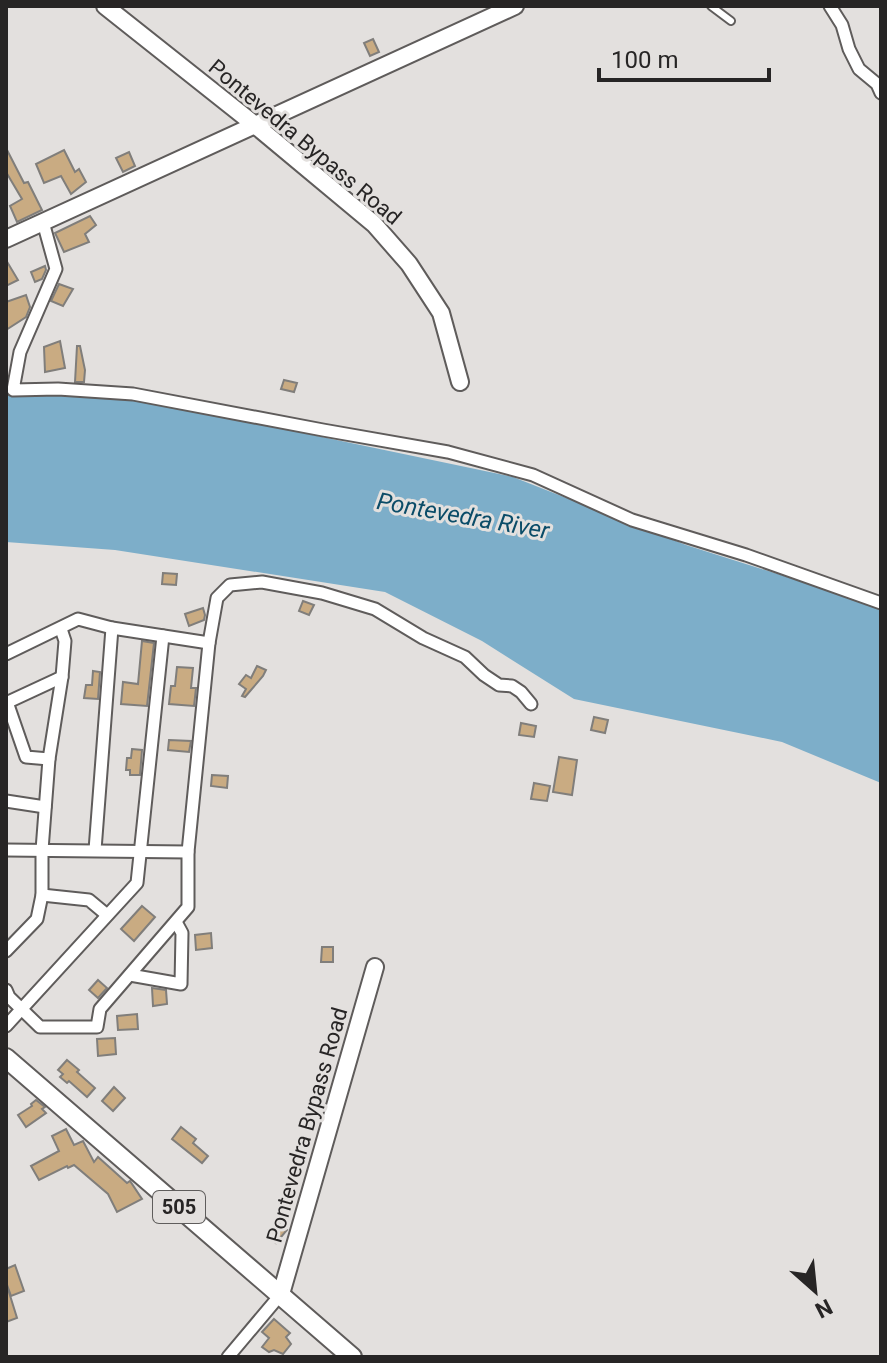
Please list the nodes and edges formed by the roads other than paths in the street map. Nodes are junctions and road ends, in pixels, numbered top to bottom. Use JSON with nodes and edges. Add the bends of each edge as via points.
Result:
{"nodes":[{"id":1,"x":105,"y":6,"type":"edge"},
{"id":2,"x":515,"y":6,"type":"edge"},
{"id":3,"x":711,"y":6,"type":"edge"},
{"id":4,"x":830,"y":6,"type":"edge"},
{"id":5,"x":731,"y":21,"type":"dead end"},
{"id":6,"x":881,"y":93,"type":"edge"},
{"id":7,"x":255,"y":125,"type":"junction"},
{"id":8,"x":43,"y":222,"type":"junction"},
{"id":9,"x":6,"y":239,"type":"edge"},
{"id":10,"x":460,"y":382,"type":"dead end"},
{"id":11,"x":9,"y":390,"type":"edge"},
{"id":12,"x":881,"y":603,"type":"edge"},
{"id":13,"x":112,"y":628,"type":"junction"},
{"id":14,"x":61,"y":629,"type":"junction"},
{"id":15,"x":163,"y":636,"type":"junction"},
{"id":16,"x":209,"y":643,"type":"junction"},
{"id":17,"x":6,"y":654,"type":"edge"},
{"id":18,"x":62,"y":677,"type":"junction"},
{"id":19,"x":7,"y":702,"type":"edge"},
{"id":20,"x":531,"y":704,"type":"dead end"},
{"id":21,"x":49,"y":759,"type":"junction"},
{"id":22,"x":6,"y":801,"type":"edge"},
{"id":23,"x":45,"y":807,"type":"junction"},
{"id":24,"x":6,"y":850,"type":"edge"},
{"id":25,"x":42,"y":850,"type":"junction"},
{"id":26,"x":95,"y":850,"type":"junction"},
{"id":27,"x":139,"y":851,"type":"junction"},
{"id":28,"x":188,"y":852,"type":"junction"},
{"id":29,"x":42,"y":895,"type":"junction"},
{"id":30,"x":107,"y":915,"type":"junction"},
{"id":31,"x":176,"y":922,"type":"junction"},
{"id":32,"x":6,"y":951,"type":"edge"},
{"id":33,"x":375,"y":967,"type":"dead end"},
{"id":34,"x":130,"y":975,"type":"junction"},
{"id":35,"x":6,"y":990,"type":"edge"},
{"id":36,"x":21,"y":1009,"type":"junction"},
{"id":37,"x":6,"y":1026,"type":"edge"},
{"id":38,"x":6,"y":1058,"type":"edge"},
{"id":39,"x":281,"y":1294,"type":"junction"},
{"id":40,"x":228,"y":1357,"type":"edge"},
{"id":41,"x":352,"y":1357,"type":"edge"}],
"edges":[{"from":1,"to":7,"type":"main road","name":"Pontevedra Bypass Road"},
{"from":2,"to":7,"type":"main road"},
{"from":3,"to":5,"type":"lane"},
{"from":4,"to":6,"type":"street","via":[[859,69]]},
{"from":7,"to":8,"type":"main road"},
{"from":7,"to":10,"type":"main road","name":"Pontevedra Bypass Road","via":[[374,224],[409,264],[441,313]]},
{"from":8,"to":9,"type":"main road"},
{"from":8,"to":11,"type":"street","via":[[56,269]]},
{"from":11,"to":12,"type":"street","via":[[133,394],[448,452],[533,475],[632,520]]},
{"from":13,"to":14,"type":"street","via":[[78,619]]},
{"from":13,"to":15,"type":"street"},
{"from":13,"to":26,"type":"street"},
{"from":14,"to":17,"type":"street"},
{"from":14,"to":18,"type":"street"},
{"from":15,"to":16,"type":"street"},
{"from":15,"to":27,"type":"street"},
{"from":16,"to":20,"type":"street","via":[[217,598],[230,585],[262,582],[322,593],[375,609],[465,657]]},
{"from":16,"to":28,"type":"street"},
{"from":18,"to":19,"type":"street"},
{"from":18,"to":21,"type":"street"},
{"from":19,"to":21,"type":"street","via":[[26,757]]},
{"from":21,"to":23,"type":"street"},
{"from":22,"to":23,"type":"street"},
{"from":23,"to":25,"type":"street"},
{"from":24,"to":25,"type":"street"},
{"from":25,"to":26,"type":"street"},
{"from":25,"to":29,"type":"street"},
{"from":26,"to":27,"type":"street"},
{"from":27,"to":28,"type":"street"},
{"from":27,"to":30,"type":"street","via":[[137,883]]},
{"from":28,"to":31,"type":"street","via":[[188,907]]},
{"from":29,"to":30,"type":"street","via":[[89,900]]},
{"from":29,"to":32,"type":"street","via":[[37,919]]},
{"from":30,"to":36,"type":"street"},
{"from":31,"to":34,"type":"street"},
{"from":31,"to":34,"type":"street","via":[[182,933],[181,984]]},
{"from":33,"to":39,"type":"main road","name":"Pontevedra Bypass Road"},
{"from":34,"to":36,"type":"street","via":[[100,1009],[97,1027],[40,1027]]},
{"from":35,"to":36,"type":"street"},
{"from":36,"to":37,"type":"street"},
{"from":38,"to":39,"type":"main road","number":"505"},
{"from":39,"to":40,"type":"street"},
{"from":39,"to":41,"type":"main road","number":"505"}]}
